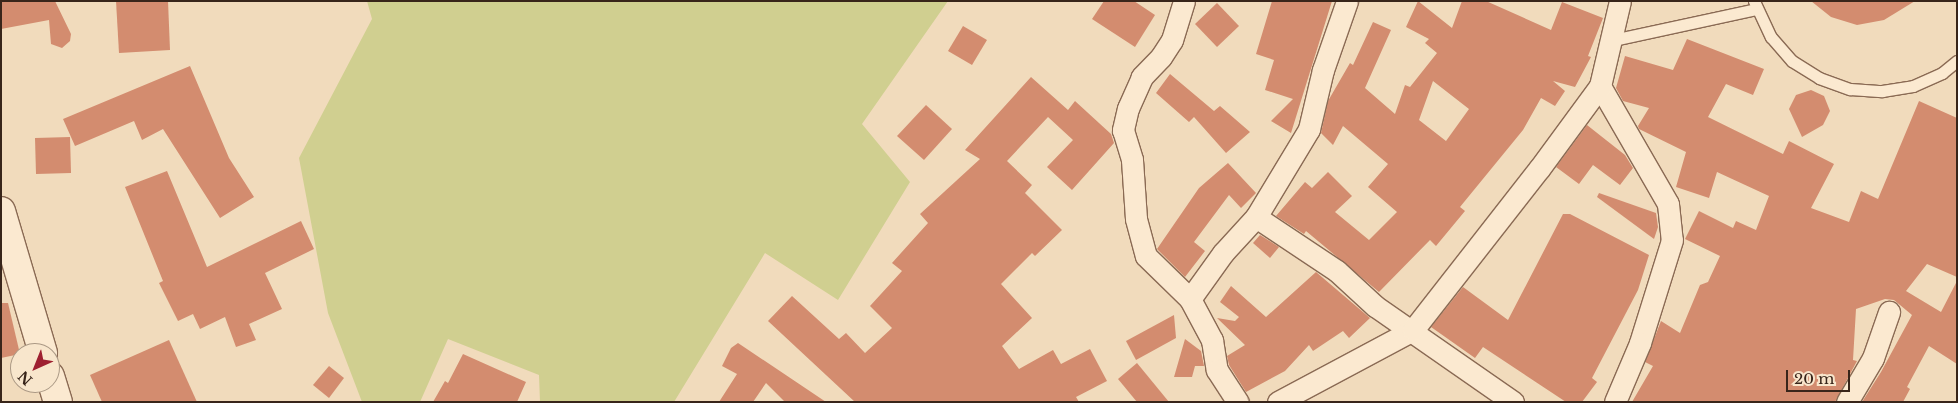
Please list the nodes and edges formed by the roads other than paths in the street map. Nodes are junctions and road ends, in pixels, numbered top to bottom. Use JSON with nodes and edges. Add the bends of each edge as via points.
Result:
{"nodes":[{"id":1,"x":1184,"y":1,"type":"edge"},
{"id":2,"x":1347,"y":1,"type":"edge"},
{"id":3,"x":1620,"y":1,"type":"edge"},
{"id":4,"x":1755,"y":5,"type":"edge"},
{"id":5,"x":1613,"y":40,"type":"junction"},
{"id":6,"x":1957,"y":61,"type":"edge"},
{"id":7,"x":1600,"y":86,"type":"junction"},
{"id":8,"x":1,"y":211,"type":"edge"},
{"id":9,"x":1256,"y":217,"type":"junction"},
{"id":10,"x":1190,"y":299,"type":"junction"},
{"id":11,"x":1889,"y":312,"type":"dead end"},
{"id":12,"x":1413,"y":330,"type":"junction"},
{"id":13,"x":40,"y":343,"type":"edge"},
{"id":14,"x":1238,"y":402,"type":"edge"},
{"id":15,"x":1278,"y":402,"type":"edge"},
{"id":16,"x":1513,"y":402,"type":"edge"},
{"id":17,"x":1615,"y":402,"type":"edge"},
{"id":18,"x":1847,"y":402,"type":"edge"}],
"edges":[{"from":1,"to":10,"type":"street","via":[[1172,40],[1142,77],[1128,108],[1124,130],[1132,160],[1136,219],[1146,256]]},
{"from":2,"to":9,"type":"street","via":[[1323,70],[1308,129]]},
{"from":3,"to":5,"type":"street"},
{"from":4,"to":5,"type":"lane"},
{"from":4,"to":6,"type":"lane","via":[[1771,37],[1792,61],[1819,78],[1850,88],[1882,91],[1913,86],[1942,73]]},
{"from":5,"to":7,"type":"street"},
{"from":7,"to":12,"type":"street","via":[[1539,170]]},
{"from":7,"to":17,"type":"street","via":[[1668,204],[1672,240],[1640,343]]},
{"from":8,"to":13,"type":"street"},
{"from":9,"to":10,"type":"street","via":[[1223,253]]},
{"from":9,"to":12,"type":"street","via":[[1336,271],[1375,306]]},
{"from":10,"to":14,"type":"street","via":[[1212,340],[1218,370]]},
{"from":11,"to":18,"type":"street","via":[[1873,358]]},
{"from":12,"to":15,"type":"street"},
{"from":12,"to":16,"type":"street"}]}
